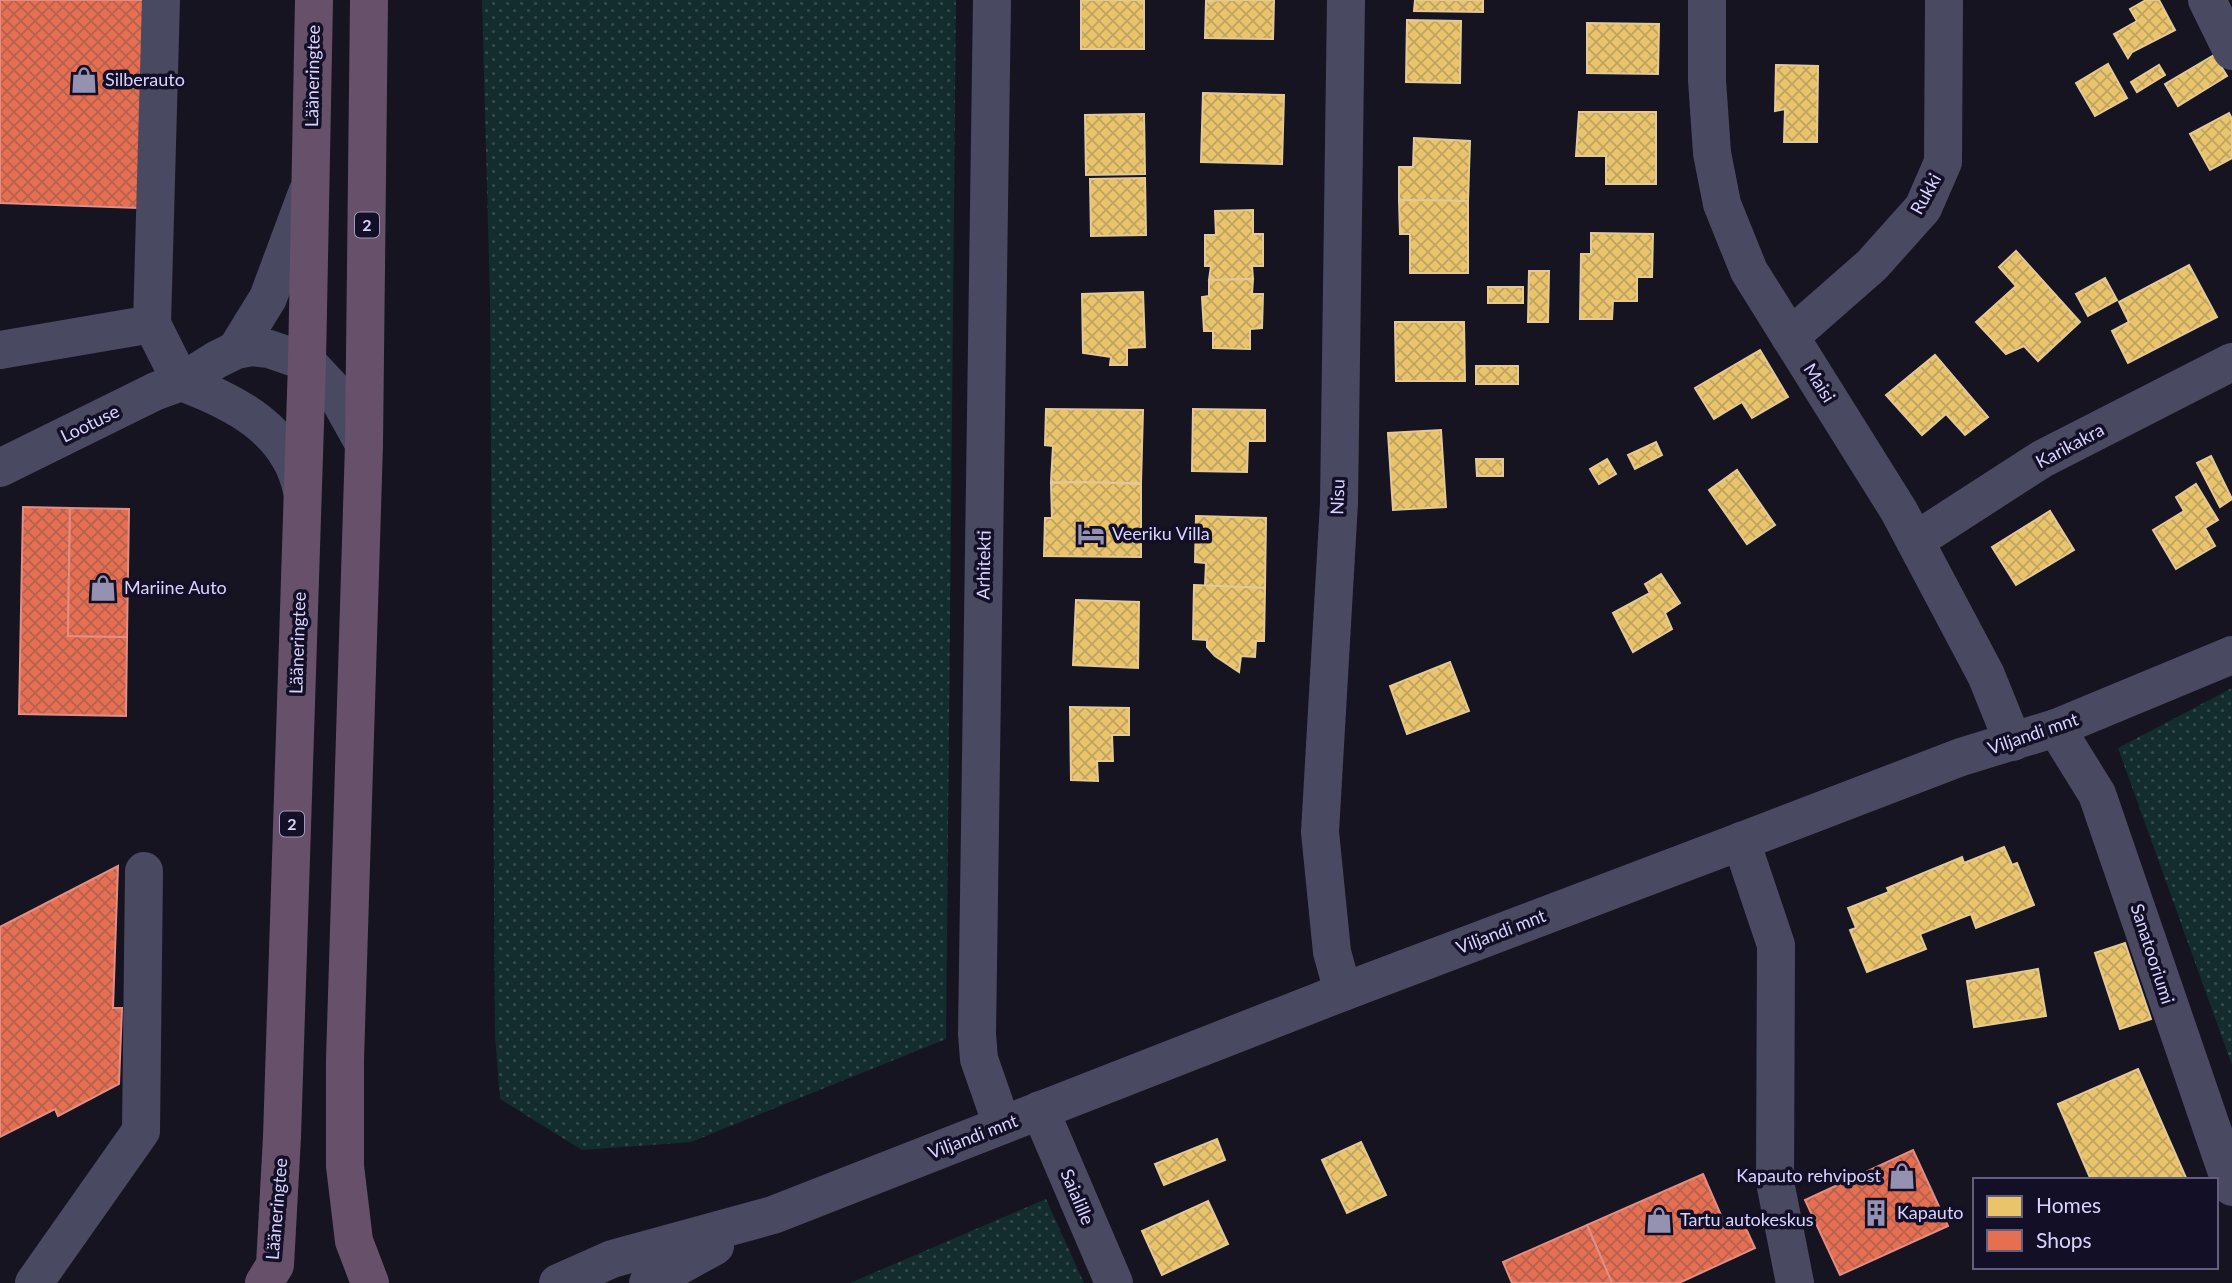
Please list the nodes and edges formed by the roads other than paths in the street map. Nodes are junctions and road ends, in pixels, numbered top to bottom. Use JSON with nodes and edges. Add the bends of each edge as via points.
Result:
{"nodes":[{"id":1,"x":161,"y":0,"type":"edge"},
{"id":2,"x":314,"y":0,"type":"edge"},
{"id":3,"x":369,"y":0,"type":"edge"},
{"id":4,"x":992,"y":0,"type":"edge"},
{"id":5,"x":1346,"y":0,"type":"edge"},
{"id":6,"x":1707,"y":0,"type":"edge"},
{"id":7,"x":1944,"y":0,"type":"edge"},
{"id":8,"x":2207,"y":0,"type":"edge"},
{"id":9,"x":2232,"y":51,"type":"edge"},
{"id":10,"x":310,"y":184,"type":"junction"},
{"id":11,"x":152,"y":324,"type":"junction"},
{"id":12,"x":1790,"y":337,"type":"junction"},
{"id":13,"x":0,"y":349,"type":"edge"},
{"id":14,"x":236,"y":350,"type":"junction"},
{"id":15,"x":307,"y":362,"type":"junction"},
{"id":16,"x":2232,"y":362,"type":"edge"},
{"id":17,"x":181,"y":382,"type":"junction"},
{"id":18,"x":364,"y":444,"type":"junction"},
{"id":19,"x":0,"y":468,"type":"edge"},
{"id":20,"x":302,"y":491,"type":"junction"},
{"id":21,"x":1915,"y":541,"type":"junction"},
{"id":22,"x":2232,"y":655,"type":"edge"},
{"id":23,"x":2056,"y":728,"type":"junction"},
{"id":24,"x":2013,"y":743,"type":"junction"},
{"id":25,"x":1741,"y":841,"type":"junction"},
{"id":26,"x":144,"y":870,"type":"dead end"},
{"id":27,"x":1343,"y":992,"type":"junction"},
{"id":28,"x":1041,"y":1110,"type":"junction"},
{"id":29,"x":1002,"y":1125,"type":"junction"},
{"id":30,"x":2232,"y":1187,"type":"edge"},
{"id":31,"x":773,"y":1215,"type":"junction"},
{"id":32,"x":34,"y":1283,"type":"edge"},
{"id":33,"x":264,"y":1283,"type":"edge"},
{"id":34,"x":370,"y":1283,"type":"edge"},
{"id":35,"x":558,"y":1283,"type":"edge"},
{"id":36,"x":648,"y":1283,"type":"edge"},
{"id":37,"x":1114,"y":1283,"type":"edge"},
{"id":38,"x":1795,"y":1283,"type":"edge"}],
"edges":[{"from":1,"to":11,"type":"street"},
{"from":2,"to":10,"type":"highway","name":"Lääneringtee","number":"2"},
{"from":3,"to":18,"type":"highway","number":"2"},
{"from":4,"to":29,"type":"street","name":"Arhitekti","via":[[977,1034],[979,1059]]},
{"from":5,"to":27,"type":"street","name":"Nisu","via":[[1339,503],[1320,832],[1332,952]]},
{"from":6,"to":12,"type":"street","name":"Maisi","via":[[1712,153],[1722,204],[1748,271]]},
{"from":7,"to":12,"type":"street","name":"Rukki","via":[[1943,162],[1923,208],[1872,265]]},
{"from":8,"to":9,"type":"street"},
{"from":10,"to":14,"type":"street","via":[[272,287]]},
{"from":10,"to":15,"type":"highway","name":"Lääneringtee","number":"2"},
{"from":11,"to":13,"type":"street"},
{"from":11,"to":17,"type":"street"},
{"from":12,"to":21,"type":"street","name":"Maisi"},
{"from":14,"to":15,"type":"street","name":"Lootuse","via":[[269,349]]},
{"from":14,"to":17,"type":"street","name":"Lootuse"},
{"from":15,"to":18,"type":"street","via":[[335,392]]},
{"from":15,"to":20,"type":"highway","name":"Lääneringtee","number":"2"},
{"from":16,"to":21,"type":"street","name":"Karikakra","via":[[2042,460]]},
{"from":17,"to":19,"type":"street","name":"Lootuse"},
{"from":17,"to":20,"type":"street","via":[[232,403],[268,429],[291,456]]},
{"from":18,"to":34,"type":"highway","number":"2","via":[[345,1166],[354,1241]]},
{"from":20,"to":33,"type":"highway","name":"Lääneringtee","number":"2","via":[[282,1137],[275,1265]]},
{"from":21,"to":24,"type":"street","name":"Maisi","via":[[1986,675]]},
{"from":22,"to":23,"type":"street","name":"Viljandi mnt"},
{"from":23,"to":24,"type":"street","name":"Viljandi mnt"},
{"from":23,"to":30,"type":"street","name":"Sanatooriumi","via":[[2097,794]]},
{"from":24,"to":25,"type":"street","name":"Viljandi mnt","via":[[1961,757]]},
{"from":25,"to":27,"type":"street","name":"Viljandi mnt"},
{"from":25,"to":38,"type":"street","via":[[1776,945],[1775,1182]]},
{"from":26,"to":32,"type":"street","via":[[141,1131]]},
{"from":27,"to":28,"type":"street","name":"Viljandi mnt"},
{"from":28,"to":29,"type":"street","name":"Viljandi mnt"},
{"from":28,"to":37,"type":"street","name":"Saialille"},
{"from":29,"to":31,"type":"street","name":"Viljandi mnt"},
{"from":31,"to":35,"type":"street","name":"Viljandi mnt","via":[[612,1259]]},
{"from":31,"to":36,"type":"street","name":"Viljandi mnt"}]}
